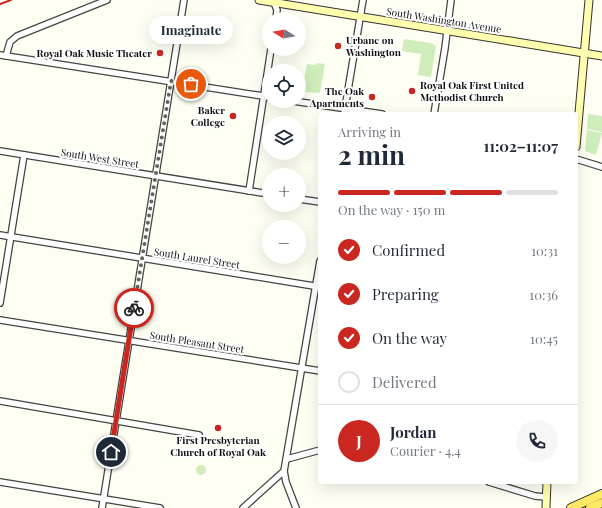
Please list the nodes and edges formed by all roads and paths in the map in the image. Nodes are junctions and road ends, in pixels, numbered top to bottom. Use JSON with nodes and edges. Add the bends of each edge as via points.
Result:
{"nodes":[{"id":1,"x":107,"y":0,"type":"edge"},
{"id":2,"x":184,"y":0,"type":"edge"},
{"id":3,"x":259,"y":0,"type":"edge"},
{"id":4,"x":363,"y":0,"type":"edge"},
{"id":5,"x":451,"y":0,"type":"edge"},
{"id":6,"x":589,"y":0,"type":"edge"},
{"id":7,"x":273,"y":1,"type":"edge"},
{"id":8,"x":277,"y":12,"type":"edge"},
{"id":9,"x":360,"y":17,"type":"junction"},
{"id":10,"x":447,"y":31,"type":"junction"},
{"id":11,"x":585,"y":53,"type":"junction"},
{"id":12,"x":3,"y":55,"type":"edge"},
{"id":13,"x":602,"y":56,"type":"edge"},
{"id":14,"x":171,"y":81,"type":"junction"},
{"id":15,"x":262,"y":96,"type":"edge"},
{"id":16,"x":306,"y":104,"type":"edge"},
{"id":17,"x":265,"y":108,"type":"edge"},
{"id":18,"x":344,"y":111,"type":"edge"},
{"id":19,"x":357,"y":112,"type":"edge"},
{"id":20,"x":434,"y":112,"type":"edge"},
{"id":21,"x":578,"y":126,"type":"edge"},
{"id":22,"x":0,"y":151,"type":"edge"},
{"id":23,"x":24,"y":155,"type":"junction"},
{"id":24,"x":578,"y":160,"type":"edge"},
{"id":25,"x":602,"y":167,"type":"edge"},
{"id":26,"x":155,"y":176,"type":"junction"},
{"id":27,"x":249,"y":191,"type":"junction"},
{"id":28,"x":262,"y":193,"type":"edge"},
{"id":29,"x":306,"y":200,"type":"edge"},
{"id":30,"x":318,"y":202,"type":"edge"},
{"id":31,"x":0,"y":235,"type":"edge"},
{"id":32,"x":11,"y":237,"type":"junction"},
{"id":33,"x":142,"y":258,"type":"junction"},
{"id":34,"x":318,"y":287,"type":"edge"},
{"id":35,"x":0,"y":303,"type":"edge"},
{"id":36,"x":0,"y":320,"type":"edge"},
{"id":37,"x":129,"y":340,"type":"junction"},
{"id":38,"x":303,"y":369,"type":"junction"},
{"id":39,"x":318,"y":371,"type":"edge"},
{"id":40,"x":0,"y":401,"type":"edge"},
{"id":41,"x":116,"y":421,"type":"junction"},
{"id":42,"x":199,"y":435,"type":"dead end"},
{"id":43,"x":318,"y":451,"type":"edge"},
{"id":44,"x":287,"y":459,"type":"junction"},
{"id":45,"x":284,"y":471,"type":"junction"},
{"id":46,"x":0,"y":482,"type":"edge"},
{"id":47,"x":496,"y":484,"type":"edge"},
{"id":48,"x":547,"y":484,"type":"edge"},
{"id":49,"x":602,"y":494,"type":"edge"},
{"id":50,"x":545,"y":497,"type":"junction"},
{"id":51,"x":104,"y":499,"type":"junction"},
{"id":52,"x":602,"y":503,"type":"edge"},
{"id":53,"x":102,"y":508,"type":"edge"},
{"id":54,"x":160,"y":508,"type":"edge"},
{"id":55,"x":243,"y":508,"type":"edge"},
{"id":56,"x":296,"y":508,"type":"edge"},
{"id":57,"x":546,"y":508,"type":"edge"},
{"id":58,"x":571,"y":508,"type":"edge"},
{"id":59,"x":590,"y":508,"type":"edge"}],
"edges":[{"from":1,"to":12,"type":"street","via":[[17,36],[10,42]]},
{"from":2,"to":14,"type":"street"},
{"from":3,"to":7,"type":"main road","name":"South Washington Avenue"},
{"from":4,"to":9,"type":"street"},
{"from":5,"to":10,"type":"street"},
{"from":6,"to":11,"type":"main road"},
{"from":7,"to":8,"type":"street"},
{"from":7,"to":9,"type":"main road","name":"South Washington Avenue"},
{"from":9,"to":10,"type":"main road","name":"South Washington Avenue"},
{"from":9,"to":18,"type":"street"},
{"from":10,"to":11,"type":"main road","name":"South Washington Avenue"},
{"from":10,"to":20,"type":"street"},
{"from":11,"to":13,"type":"main road","name":"South Washington Avenue"},
{"from":11,"to":21,"type":"main road"},
{"from":12,"to":14,"type":"street"},
{"from":14,"to":15,"type":"street"},
{"from":14,"to":26,"type":"street"},
{"from":16,"to":18,"type":"street"},
{"from":17,"to":27,"type":"street"},
{"from":18,"to":19,"type":"street"},
{"from":22,"to":23,"type":"street","name":"South West Street"},
{"from":23,"to":26,"type":"street","name":"South West Street"},
{"from":23,"to":32,"type":"street"},
{"from":24,"to":25,"type":"street"},
{"from":26,"to":27,"type":"street","name":"South West Street"},
{"from":26,"to":33,"type":"street"},
{"from":27,"to":28,"type":"street","name":"South West Street"},
{"from":29,"to":30,"type":"street"},
{"from":31,"to":32,"type":"street","name":"South Laurel Street"},
{"from":32,"to":33,"type":"street","name":"South Laurel Street"},
{"from":32,"to":35,"type":"street"},
{"from":33,"to":34,"type":"street","name":"South Laurel Street"},
{"from":33,"to":37,"type":"street"},
{"from":34,"to":38,"type":"street"},
{"from":36,"to":37,"type":"street","name":"South Pleasant Street"},
{"from":37,"to":38,"type":"street","name":"South Pleasant Street"},
{"from":37,"to":41,"type":"street"},
{"from":38,"to":39,"type":"street","name":"South Pleasant Street"},
{"from":38,"to":44,"type":"street"},
{"from":40,"to":41,"type":"street"},
{"from":41,"to":42,"type":"street"},
{"from":41,"to":51,"type":"street"},
{"from":43,"to":44,"type":"street"},
{"from":44,"to":45,"type":"street"},
{"from":45,"to":55,"type":"street"},
{"from":45,"to":56,"type":"street"},
{"from":46,"to":51,"type":"street"},
{"from":47,"to":50,"type":"street"},
{"from":48,"to":50,"type":"main road"},
{"from":49,"to":58,"type":"main road"},
{"from":50,"to":57,"type":"main road"},
{"from":51,"to":53,"type":"street"},
{"from":51,"to":54,"type":"street"},
{"from":52,"to":59,"type":"main road"}]}
